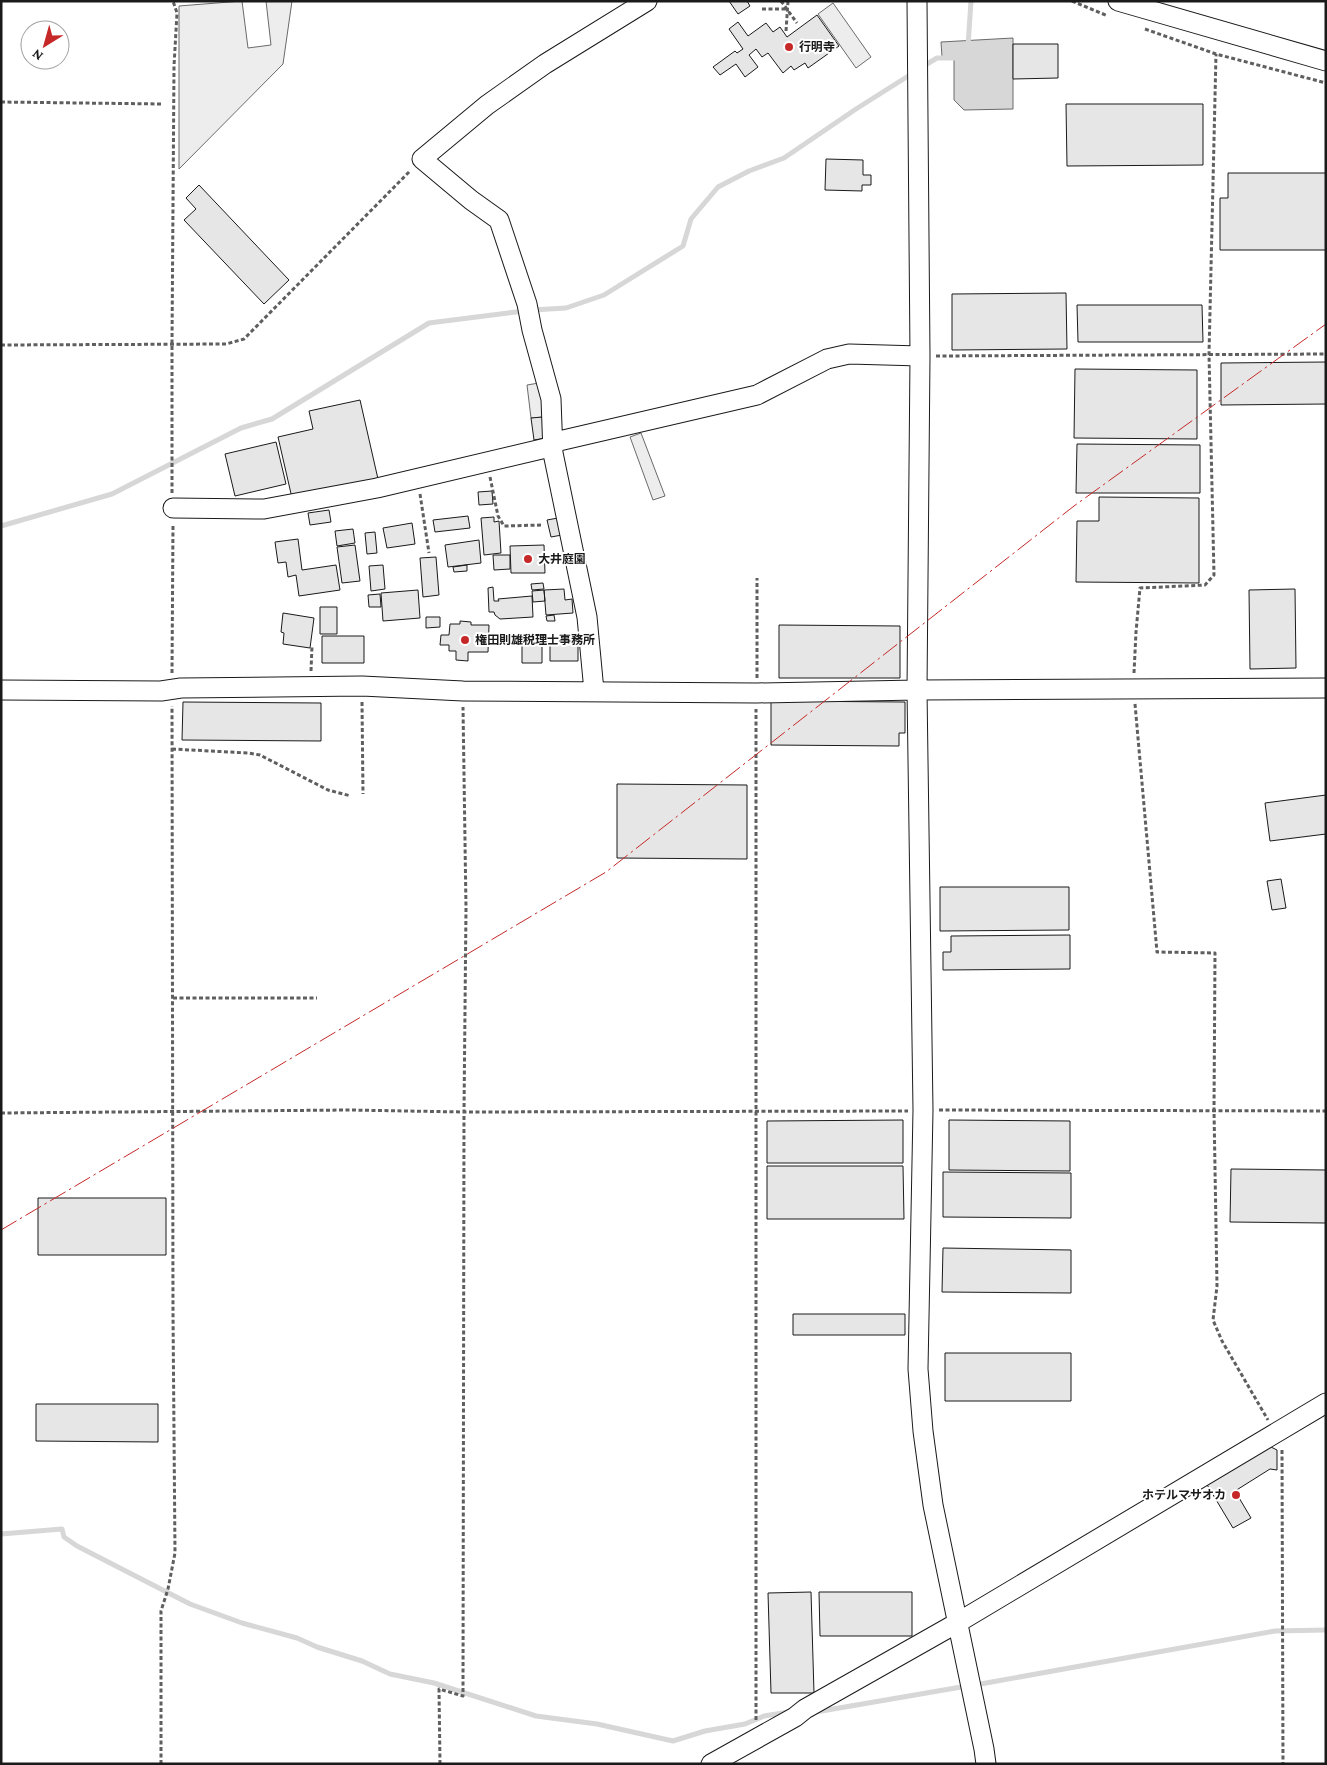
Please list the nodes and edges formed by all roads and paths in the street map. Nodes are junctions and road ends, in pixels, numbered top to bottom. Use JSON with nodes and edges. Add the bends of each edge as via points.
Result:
{"nodes":[{"id":1,"x":173,"y":1,"type":"edge"},
{"id":2,"x":647,"y":1,"type":"edge"},
{"id":3,"x":781,"y":1,"type":"edge"},
{"id":4,"x":788,"y":1,"type":"edge"},
{"id":5,"x":917,"y":1,"type":"edge"},
{"id":6,"x":1072,"y":1,"type":"edge"},
{"id":7,"x":762,"y":9,"type":"dead end"},
{"id":8,"x":787,"y":9,"type":"junction"},
{"id":9,"x":1114,"y":9,"type":"edge"},
{"id":10,"x":797,"y":23,"type":"dead end"},
{"id":11,"x":1137,"y":26,"type":"dead end"},
{"id":12,"x":786,"y":31,"type":"dead end"},
{"id":13,"x":1216,"y":54,"type":"junction"},
{"id":14,"x":1326,"y":61,"type":"edge"},
{"id":15,"x":1326,"y":83,"type":"edge"},
{"id":16,"x":1,"y":102,"type":"edge"},
{"id":17,"x":162,"y":104,"type":"dead end"},
{"id":18,"x":422,"y":159,"type":"junction"},
{"id":19,"x":172,"y":343,"type":"junction"},
{"id":20,"x":1,"y":346,"type":"edge"},
{"id":21,"x":1209,"y":354,"type":"junction"},
{"id":22,"x":1326,"y":354,"type":"edge"},
{"id":23,"x":920,"y":356,"type":"junction"},
{"id":24,"x":553,"y":445,"type":"junction"},
{"id":25,"x":490,"y":472,"type":"dead end"},
{"id":26,"x":420,"y":490,"type":"dead end"},
{"id":27,"x":173,"y":508,"type":"junction"},
{"id":28,"x":542,"y":525,"type":"dead end"},
{"id":29,"x":429,"y":553,"type":"dead end"},
{"id":30,"x":757,"y":578,"type":"dead end"},
{"id":31,"x":312,"y":646,"type":"dead end"},
{"id":32,"x":362,"y":686,"type":"junction"},
{"id":33,"x":310,"y":687,"type":"junction"},
{"id":34,"x":1326,"y":688,"type":"edge"},
{"id":35,"x":1134,"y":689,"type":"junction"},
{"id":36,"x":1,"y":690,"type":"edge"},
{"id":37,"x":172,"y":690,"type":"junction"},
{"id":38,"x":917,"y":690,"type":"junction"},
{"id":39,"x":463,"y":691,"type":"junction"},
{"id":40,"x":594,"y":691,"type":"junction"},
{"id":41,"x":756,"y":693,"type":"junction"},
{"id":42,"x":172,"y":749,"type":"junction"},
{"id":43,"x":363,"y":794,"type":"dead end"},
{"id":44,"x":352,"y":796,"type":"dead end"},
{"id":45,"x":173,"y":998,"type":"junction"},
{"id":46,"x":317,"y":998,"type":"dead end"},
{"id":47,"x":923,"y":1110,"type":"junction"},
{"id":48,"x":1214,"y":1110,"type":"junction"},
{"id":49,"x":1326,"y":1111,"type":"edge"},
{"id":50,"x":464,"y":1112,"type":"junction"},
{"id":51,"x":756,"y":1112,"type":"junction"},
{"id":52,"x":1,"y":1113,"type":"edge"},
{"id":53,"x":173,"y":1113,"type":"junction"},
{"id":54,"x":1326,"y":1403,"type":"edge"},
{"id":55,"x":1278,"y":1431,"type":"junction"},
{"id":56,"x":957,"y":1623,"type":"junction"},
{"id":57,"x":756,"y":1716,"type":"dead end"},
{"id":58,"x":161,"y":1764,"type":"edge"},
{"id":59,"x":440,"y":1764,"type":"edge"},
{"id":60,"x":711,"y":1764,"type":"edge"},
{"id":61,"x":986,"y":1764,"type":"edge"},
{"id":62,"x":1283,"y":1764,"type":"edge"}],
"edges":[{"from":1,"to":19,"type":"path","via":[[177,13]]},
{"from":2,"to":18,"type":"street","via":[[545,64],[487,105]]},
{"from":3,"to":8,"type":"path"},
{"from":4,"to":8,"type":"path"},
{"from":5,"to":23,"type":"street"},
{"from":6,"to":9,"type":"path"},
{"from":7,"to":8,"type":"path"},
{"from":8,"to":10,"type":"path"},
{"from":8,"to":12,"type":"path"},
{"from":9,"to":14,"type":"street"},
{"from":11,"to":13,"type":"path"},
{"from":13,"to":15,"type":"path"},
{"from":13,"to":21,"type":"path"},
{"from":16,"to":17,"type":"path"},
{"from":18,"to":19,"type":"path","via":[[244,339],[226,344]]},
{"from":18,"to":24,"type":"street","via":[[499,220],[551,399]]},
{"from":19,"to":20,"type":"path"},
{"from":19,"to":27,"type":"path"},
{"from":21,"to":22,"type":"path"},
{"from":21,"to":23,"type":"path"},
{"from":21,"to":35,"type":"path","via":[[1214,575],[1205,584],[1140,588]]},
{"from":23,"to":24,"type":"street","via":[[849,354],[828,359],[757,395]]},
{"from":23,"to":38,"type":"street"},
{"from":24,"to":27,"type":"street","via":[[377,488],[264,509]]},
{"from":24,"to":40,"type":"street","via":[[587,617]]},
{"from":25,"to":28,"type":"path","via":[[498,516],[504,526]]},
{"from":26,"to":29,"type":"path"},
{"from":27,"to":37,"type":"path"},
{"from":30,"to":41,"type":"path"},
{"from":31,"to":33,"type":"path"},
{"from":32,"to":33,"type":"street"},
{"from":32,"to":39,"type":"street"},
{"from":32,"to":43,"type":"path"},
{"from":33,"to":37,"type":"street"},
{"from":34,"to":35,"type":"street"},
{"from":35,"to":38,"type":"street"},
{"from":35,"to":48,"type":"path","via":[[1157,952],[1215,953]]},
{"from":36,"to":37,"type":"street"},
{"from":37,"to":42,"type":"path"},
{"from":38,"to":41,"type":"street"},
{"from":38,"to":47,"type":"street"},
{"from":39,"to":40,"type":"street"},
{"from":39,"to":50,"type":"path"},
{"from":40,"to":41,"type":"street"},
{"from":41,"to":51,"type":"path"},
{"from":42,"to":44,"type":"path","via":[[260,755],[328,790]]},
{"from":42,"to":45,"type":"path"},
{"from":45,"to":46,"type":"path"},
{"from":45,"to":53,"type":"path"},
{"from":47,"to":48,"type":"path"},
{"from":47,"to":51,"type":"path"},
{"from":47,"to":56,"type":"street","via":[[918,1369],[933,1505]]},
{"from":48,"to":49,"type":"path"},
{"from":48,"to":55,"type":"path","via":[[1217,1286],[1213,1320],[1222,1341]]},
{"from":50,"to":51,"type":"path"},
{"from":50,"to":53,"type":"path"},
{"from":50,"to":59,"type":"path","via":[[463,1696],[439,1689]]},
{"from":51,"to":57,"type":"path"},
{"from":52,"to":53,"type":"path"},
{"from":53,"to":58,"type":"path","via":[[175,1553],[161,1611]]},
{"from":54,"to":55,"type":"street"},
{"from":55,"to":56,"type":"street"},
{"from":55,"to":62,"type":"path"},
{"from":56,"to":60,"type":"street"},
{"from":56,"to":61,"type":"street"}]}
